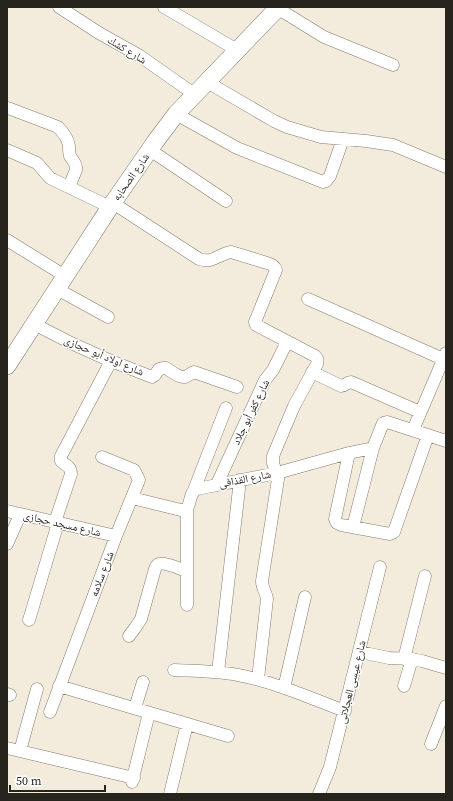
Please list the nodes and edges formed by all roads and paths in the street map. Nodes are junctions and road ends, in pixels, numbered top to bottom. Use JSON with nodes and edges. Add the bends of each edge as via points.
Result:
{"nodes":[{"id":1,"x":59,"y":7,"type":"edge"},
{"id":2,"x":164,"y":7,"type":"edge"},
{"id":3,"x":274,"y":8,"type":"edge"},
{"id":4,"x":237,"y":50,"type":"junction"},
{"id":5,"x":393,"y":65,"type":"dead end"},
{"id":6,"x":207,"y":82,"type":"junction"},
{"id":7,"x":194,"y":94,"type":"junction"},
{"id":8,"x":8,"y":108,"type":"edge"},
{"id":9,"x":176,"y":114,"type":"junction"},
{"id":10,"x":343,"y":139,"type":"junction"},
{"id":11,"x":7,"y":150,"type":"edge"},
{"id":12,"x":150,"y":150,"type":"junction"},
{"id":13,"x":446,"y":167,"type":"edge"},
{"id":14,"x":69,"y":187,"type":"junction"},
{"id":15,"x":226,"y":200,"type":"dead end"},
{"id":16,"x":111,"y":205,"type":"junction"},
{"id":17,"x":7,"y":240,"type":"edge"},
{"id":18,"x":61,"y":283,"type":"junction"},
{"id":19,"x":308,"y":299,"type":"dead end"},
{"id":20,"x":108,"y":317,"type":"dead end"},
{"id":21,"x":34,"y":324,"type":"junction"},
{"id":22,"x":287,"y":342,"type":"junction"},
{"id":23,"x":444,"y":356,"type":"edge"},
{"id":24,"x":111,"y":361,"type":"junction"},
{"id":25,"x":7,"y":366,"type":"edge"},
{"id":26,"x":312,"y":372,"type":"junction"},
{"id":27,"x":237,"y":387,"type":"dead end"},
{"id":28,"x":226,"y":408,"type":"dead end"},
{"id":29,"x":420,"y":412,"type":"junction"},
{"id":30,"x":413,"y":430,"type":"junction"},
{"id":31,"x":428,"y":435,"type":"junction"},
{"id":32,"x":446,"y":440,"type":"edge"},
{"id":33,"x":373,"y":448,"type":"junction"},
{"id":34,"x":349,"y":453,"type":"junction"},
{"id":35,"x":102,"y":457,"type":"dead end"},
{"id":36,"x":277,"y":472,"type":"junction"},
{"id":37,"x":240,"y":480,"type":"junction"},
{"id":38,"x":217,"y":484,"type":"junction"},
{"id":39,"x":194,"y":490,"type":"junction"},
{"id":40,"x":132,"y":498,"type":"junction"},
{"id":41,"x":188,"y":509,"type":"junction"},
{"id":42,"x":7,"y":511,"type":"edge"},
{"id":43,"x":20,"y":515,"type":"junction"},
{"id":44,"x":56,"y":522,"type":"junction"},
{"id":45,"x":353,"y":527,"type":"junction"},
{"id":46,"x":116,"y":536,"type":"junction"},
{"id":47,"x":7,"y":544,"type":"edge"},
{"id":48,"x":380,"y":567,"type":"dead end"},
{"id":49,"x":186,"y":570,"type":"junction"},
{"id":50,"x":425,"y":576,"type":"dead end"},
{"id":51,"x":305,"y":596,"type":"dead end"},
{"id":52,"x":187,"y":605,"type":"dead end"},
{"id":53,"x":29,"y":620,"type":"dead end"},
{"id":54,"x":129,"y":636,"type":"dead end"},
{"id":55,"x":360,"y":652,"type":"junction"},
{"id":56,"x":408,"y":659,"type":"junction"},
{"id":57,"x":446,"y":668,"type":"edge"},
{"id":58,"x":174,"y":670,"type":"dead end"},
{"id":59,"x":218,"y":672,"type":"junction"},
{"id":60,"x":258,"y":679,"type":"junction"},
{"id":61,"x":143,"y":682,"type":"dead end"},
{"id":62,"x":59,"y":686,"type":"junction"},
{"id":63,"x":404,"y":686,"type":"dead end"},
{"id":64,"x":284,"y":688,"type":"junction"},
{"id":65,"x":37,"y":689,"type":"dead end"},
{"id":66,"x":446,"y":706,"type":"edge"},
{"id":67,"x":134,"y":708,"type":"junction"},
{"id":68,"x":345,"y":711,"type":"junction"},
{"id":69,"x":50,"y":712,"type":"dead end"},
{"id":70,"x":149,"y":712,"type":"junction"},
{"id":71,"x":186,"y":724,"type":"junction"},
{"id":72,"x":228,"y":736,"type":"dead end"},
{"id":73,"x":432,"y":744,"type":"dead end"},
{"id":74,"x":7,"y":748,"type":"edge"},
{"id":75,"x":20,"y":751,"type":"junction"},
{"id":76,"x":170,"y":794,"type":"edge"},
{"id":77,"x":319,"y":794,"type":"edge"}],
"edges":[{"from":1,"to":7,"type":"street","name":"شارع كشك","via":[[140,56]]},
{"from":2,"to":4,"type":"street"},
{"from":3,"to":4,"type":"street","name":"شارع الصحابه"},
{"from":3,"to":5,"type":"street","via":[[324,37]]},
{"from":4,"to":6,"type":"street","name":"شارع الصحابه"},
{"from":6,"to":7,"type":"street","name":"شارع الصحابه"},
{"from":6,"to":10,"type":"street","via":[[281,124],[321,137]]},
{"from":7,"to":9,"type":"street","name":"شارع الصحابه"},
{"from":8,"to":14,"type":"street","via":[[58,127],[63,132],[77,167]]},
{"from":9,"to":10,"type":"street","via":[[233,146],[323,182],[330,176]]},
{"from":9,"to":12,"type":"street","name":"شارع الصحابه"},
{"from":10,"to":13,"type":"street","via":[[393,145]]},
{"from":11,"to":14,"type":"street","via":[[37,163],[50,178]]},
{"from":12,"to":15,"type":"street"},
{"from":12,"to":16,"type":"street","name":"شارع الصحابه"},
{"from":14,"to":16,"type":"street"},
{"from":16,"to":18,"type":"street","name":"شارع الصحابه"},
{"from":16,"to":22,"type":"street","via":[[204,261],[214,260],[230,252],[275,267],[255,324]]},
{"from":17,"to":18,"type":"street"},
{"from":18,"to":20,"type":"street"},
{"from":18,"to":21,"type":"street","name":"شارع الصحابه"},
{"from":19,"to":23,"type":"street"},
{"from":21,"to":24,"type":"street","name":"شارع اولاد أبو حجازى"},
{"from":21,"to":25,"type":"street","name":"شارع الصحابه"},
{"from":22,"to":26,"type":"street","via":[[318,359]]},
{"from":22,"to":38,"type":"street","name":"شارع كفر أبو جلاد","via":[[265,380]]},
{"from":23,"to":29,"type":"street"},
{"from":24,"to":27,"type":"street","name":"شارع اولاد أبو حجازى","via":[[152,377],[159,369],[166,368],[181,377],[194,372]]},
{"from":24,"to":44,"type":"street","via":[[61,456],[61,461],[70,467],[71,474]]},
{"from":26,"to":29,"type":"street","via":[[341,386],[351,382]]},
{"from":26,"to":36,"type":"street","via":[[294,406],[273,456]]},
{"from":28,"to":39,"type":"street"},
{"from":29,"to":30,"type":"street"},
{"from":30,"to":31,"type":"street"},
{"from":30,"to":33,"type":"street","via":[[387,422],[382,423]]},
{"from":31,"to":32,"type":"street"},
{"from":31,"to":45,"type":"street","via":[[394,532],[387,534]]},
{"from":33,"to":34,"type":"street","name":"شارع القذافى"},
{"from":33,"to":45,"type":"street"},
{"from":34,"to":36,"type":"street","name":"شارع القذافى"},
{"from":34,"to":45,"type":"street","via":[[335,519],[339,524]]},
{"from":35,"to":40,"type":"street","name":"شارع سلامه","via":[[134,470],[139,480]]},
{"from":36,"to":37,"type":"street","name":"شارع القذافى"},
{"from":36,"to":60,"type":"street","via":[[262,581],[267,599]]},
{"from":37,"to":38,"type":"street","name":"شارع القذافى"},
{"from":37,"to":59,"type":"street"},
{"from":38,"to":39,"type":"street","name":"شارع القذافى"},
{"from":39,"to":41,"type":"street"},
{"from":40,"to":41,"type":"street","via":[[183,512]]},
{"from":40,"to":46,"type":"street","name":"شارع سلامه"},
{"from":41,"to":49,"type":"street"},
{"from":42,"to":43,"type":"street","name":"شارع مسجد حجازى"},
{"from":43,"to":44,"type":"street","name":"شارع مسجد حجازى"},
{"from":43,"to":47,"type":"street"},
{"from":44,"to":46,"type":"street","name":"شارع مسجد حجازى"},
{"from":44,"to":53,"type":"street"},
{"from":46,"to":62,"type":"street","name":"شارع سلامه"},
{"from":48,"to":55,"type":"street","name":"شارع عيسى العجلاتى"},
{"from":49,"to":52,"type":"street"},
{"from":49,"to":54,"type":"street","via":[[164,564],[157,566],[141,619]]},
{"from":50,"to":56,"type":"street"},
{"from":51,"to":64,"type":"street"},
{"from":55,"to":56,"type":"street"},
{"from":55,"to":68,"type":"street","name":"شارع عيسى العجلاتى"},
{"from":56,"to":57,"type":"street"},
{"from":56,"to":63,"type":"street"},
{"from":58,"to":59,"type":"street"},
{"from":59,"to":60,"type":"street"},
{"from":60,"to":64,"type":"street"},
{"from":61,"to":67,"type":"street"},
{"from":62,"to":67,"type":"street"},
{"from":62,"to":69,"type":"street","name":"شارع سلامه"},
{"from":64,"to":68,"type":"street"},
{"from":65,"to":75,"type":"street"},
{"from":66,"to":73,"type":"street"},
{"from":67,"to":70,"type":"street"},
{"from":68,"to":77,"type":"street","name":"شارع عيسى العجلاتى","via":[[330,767]]},
{"from":70,"to":71,"type":"street"},
{"from":70,"to":75,"type":"street","via":[[133,780]]},
{"from":71,"to":72,"type":"street"},
{"from":71,"to":76,"type":"street"},
{"from":74,"to":75,"type":"street"}]}
